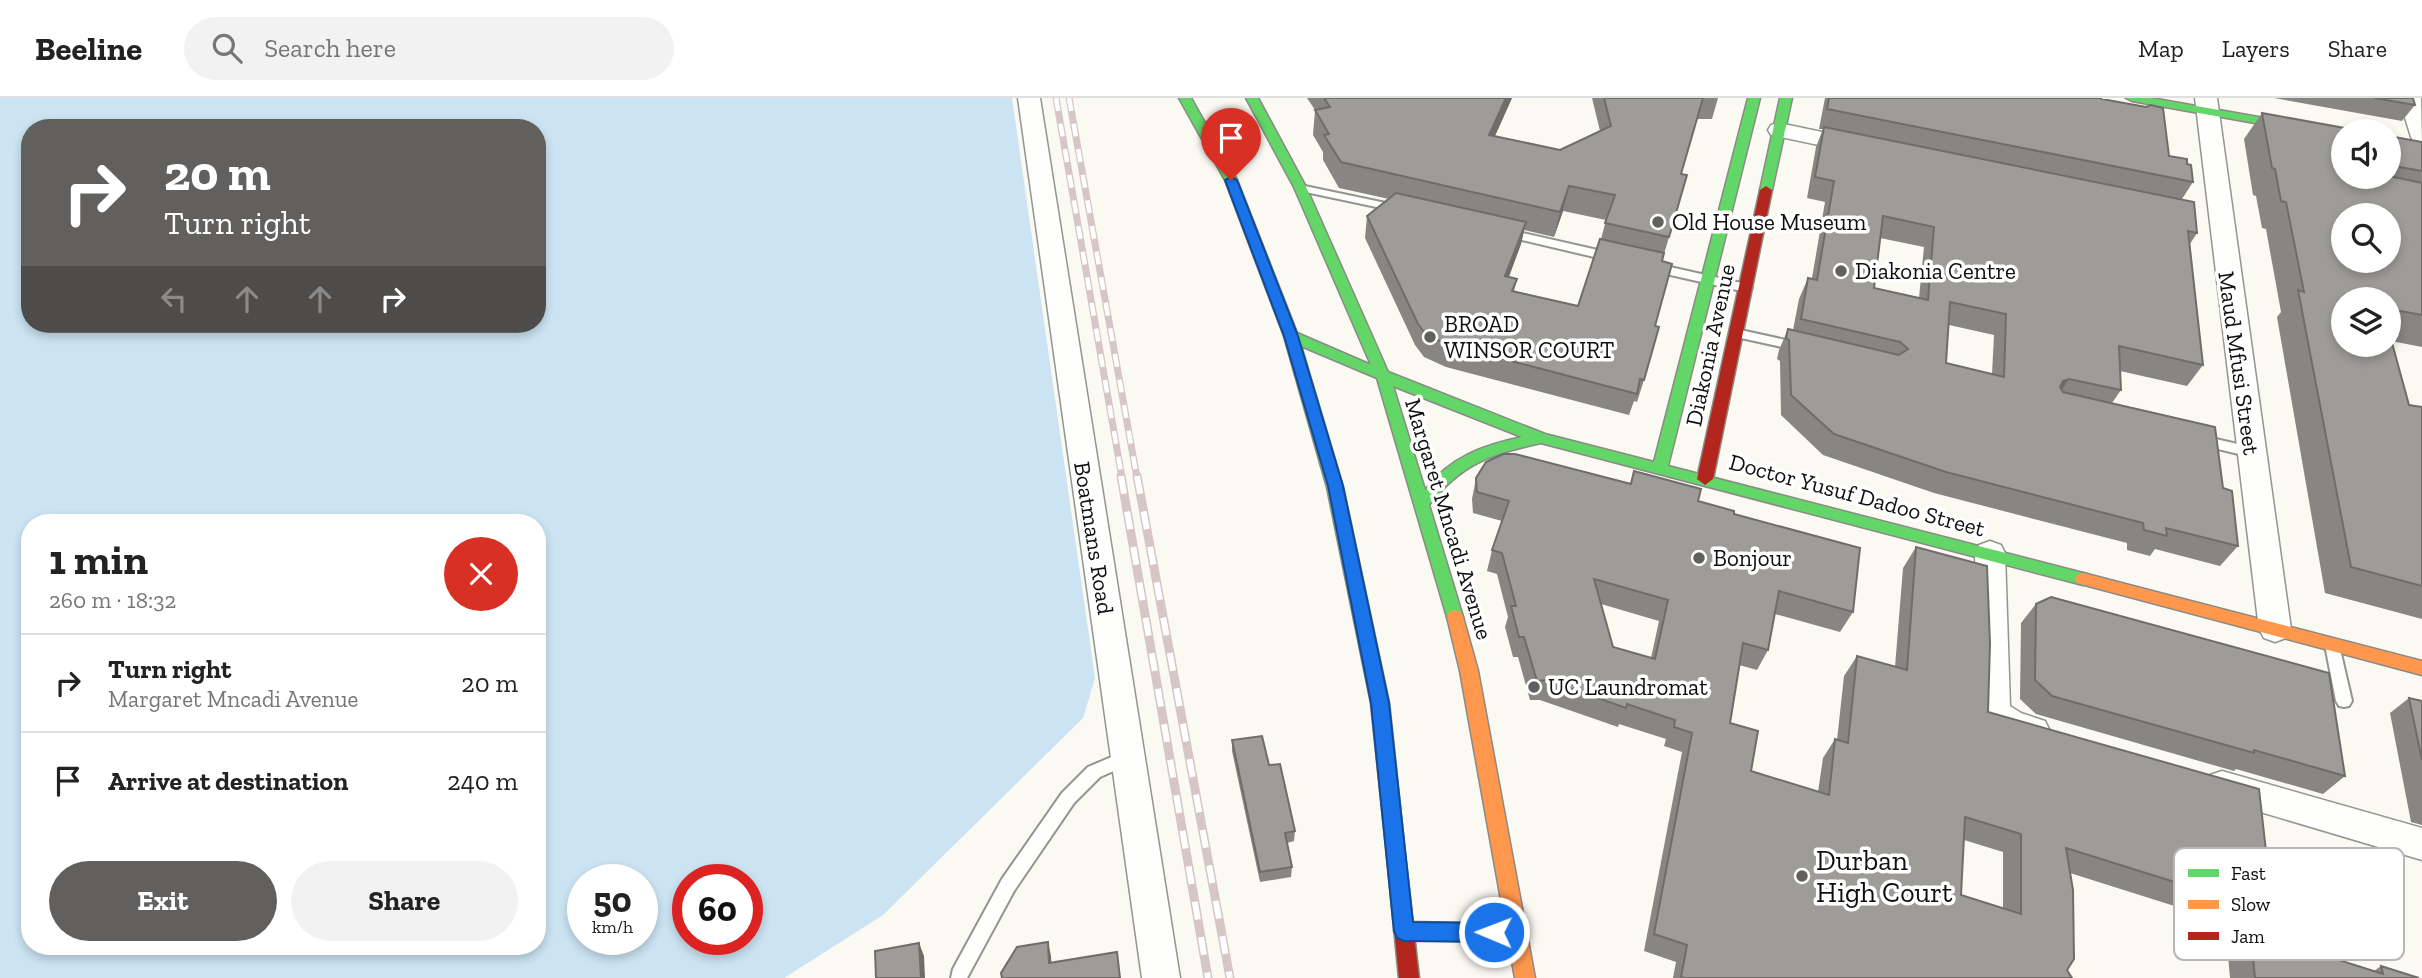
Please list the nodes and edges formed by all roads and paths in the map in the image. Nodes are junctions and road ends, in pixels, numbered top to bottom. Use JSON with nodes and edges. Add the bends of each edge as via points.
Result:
{"nodes":[{"id":1,"x":1029,"y":98,"type":"edge"},
{"id":2,"x":1185,"y":98,"type":"edge"},
{"id":3,"x":1252,"y":98,"type":"edge"},
{"id":4,"x":1754,"y":98,"type":"edge"},
{"id":5,"x":1786,"y":98,"type":"edge"},
{"id":6,"x":2132,"y":98,"type":"edge"},
{"id":7,"x":2410,"y":98,"type":"edge"},
{"id":8,"x":2207,"y":105,"type":"edge"},
{"id":9,"x":2331,"y":133,"type":"edge"},
{"id":10,"x":1777,"y":140,"type":"junction"},
{"id":11,"x":1743,"y":144,"type":"junction"},
{"id":12,"x":2418,"y":145,"type":"edge"},
{"id":13,"x":1873,"y":149,"type":"edge"},
{"id":14,"x":1233,"y":150,"type":"dead end"},
{"id":15,"x":1231,"y":180,"type":"junction"},
{"id":16,"x":1300,"y":187,"type":"junction"},
{"id":17,"x":1407,"y":211,"type":"edge"},
{"id":18,"x":2194,"y":216,"type":"edge"},
{"id":19,"x":2220,"y":221,"type":"junction"},
{"id":20,"x":1499,"y":232,"type":"edge"},
{"id":21,"x":1629,"y":261,"type":"edge"},
{"id":22,"x":1643,"y":264,"type":"edge"},
{"id":23,"x":1708,"y":279,"type":"junction"},
{"id":24,"x":1746,"y":288,"type":"junction"},
{"id":25,"x":1697,"y":323,"type":"junction"},
{"id":26,"x":1736,"y":332,"type":"junction"},
{"id":27,"x":1291,"y":336,"type":"junction"},
{"id":28,"x":1814,"y":350,"type":"edge"},
{"id":29,"x":1382,"y":376,"type":"junction"},
{"id":30,"x":2186,"y":437,"type":"edge"},
{"id":31,"x":1541,"y":438,"type":"junction"},
{"id":32,"x":2251,"y":452,"type":"junction"},
{"id":33,"x":1660,"y":468,"type":"junction"},
{"id":34,"x":1705,"y":479,"type":"junction"},
{"id":35,"x":1421,"y":505,"type":"junction"},
{"id":36,"x":1990,"y":554,"type":"junction"},
{"id":37,"x":2275,"y":629,"type":"junction"},
{"id":38,"x":2332,"y":644,"type":"junction"},
{"id":39,"x":2422,"y":668,"type":"edge"},
{"id":40,"x":2344,"y":701,"type":"dead end"},
{"id":41,"x":2067,"y":741,"type":"edge"},
{"id":42,"x":1128,"y":757,"type":"junction"},
{"id":43,"x":2199,"y":779,"type":"edge"},
{"id":44,"x":2422,"y":844,"type":"edge"},
{"id":45,"x":1404,"y":931,"type":"junction"},
{"id":46,"x":1517,"y":933,"type":"junction"},
{"id":47,"x":959,"y":975,"type":"dead end"},
{"id":48,"x":1161,"y":978,"type":"edge"},
{"id":49,"x":1409,"y":978,"type":"edge"},
{"id":50,"x":1525,"y":978,"type":"edge"}],
"edges":[{"from":1,"to":42,"type":"street","name":"Boatmans Road"},
{"from":2,"to":15,"type":"street"},
{"from":3,"to":16,"type":"street","name":"Margaret Mncadi Avenue"},
{"from":4,"to":11,"type":"street","name":"Diakonia Avenue"},
{"from":5,"to":10,"type":"street","name":"Diakonia Avenue"},
{"from":6,"to":8,"type":"street"},
{"from":7,"to":12,"type":"street"},
{"from":8,"to":9,"type":"street"},
{"from":8,"to":19,"type":"street","name":"Maud Mfusi Street"},
{"from":10,"to":11,"type":"street"},
{"from":10,"to":13,"type":"street"},
{"from":10,"to":24,"type":"street","name":"Diakonia Avenue"},
{"from":11,"to":23,"type":"street","name":"Diakonia Avenue"},
{"from":14,"to":15,"type":"street"},
{"from":15,"to":27,"type":"street"},
{"from":16,"to":17,"type":"lane"},
{"from":16,"to":29,"type":"street","name":"Margaret Mncadi Avenue"},
{"from":18,"to":19,"type":"street"},
{"from":19,"to":32,"type":"street","name":"Maud Mfusi Street"},
{"from":20,"to":21,"type":"lane"},
{"from":22,"to":23,"type":"lane"},
{"from":23,"to":24,"type":"lane"},
{"from":23,"to":25,"type":"street","name":"Diakonia Avenue"},
{"from":24,"to":26,"type":"street","name":"Diakonia Avenue"},
{"from":25,"to":26,"type":"street"},
{"from":25,"to":33,"type":"street","name":"Diakonia Avenue"},
{"from":26,"to":28,"type":"lane"},
{"from":26,"to":34,"type":"street","name":"Diakonia Avenue"},
{"from":27,"to":29,"type":"street","name":"Doctor Yusuf Dadoo Street"},
{"from":27,"to":45,"type":"street","via":[[1335,486],[1380,703]]},
{"from":29,"to":31,"type":"street","name":"Doctor Yusuf Dadoo Street"},
{"from":29,"to":35,"type":"street","name":"Margaret Mncadi Avenue"},
{"from":30,"to":32,"type":"lane"},
{"from":31,"to":33,"type":"street","name":"Doctor Yusuf Dadoo Street"},
{"from":31,"to":35,"type":"street","via":[[1473,454],[1435,484]]},
{"from":32,"to":37,"type":"street","name":"Maud Mfusi Street"},
{"from":33,"to":34,"type":"street","name":"Doctor Yusuf Dadoo Street"},
{"from":34,"to":36,"type":"street","name":"Doctor Yusuf Dadoo Street"},
{"from":35,"to":46,"type":"street","name":"Margaret Mncadi Avenue","via":[[1469,671]]},
{"from":36,"to":37,"type":"street","name":"Doctor Yusuf Dadoo Street"},
{"from":36,"to":41,"type":"street","via":[[1996,714],[2006,722]]},
{"from":37,"to":38,"type":"street","name":"Doctor Yusuf Dadoo Street"},
{"from":38,"to":39,"type":"street","name":"Doctor Yusuf Dadoo Street"},
{"from":38,"to":40,"type":"lane"},
{"from":42,"to":47,"type":"lane","via":[[1094,772],[1069,798],[1008,885]]},
{"from":42,"to":48,"type":"street","name":"Boatmans Road"},
{"from":43,"to":44,"type":"street"},
{"from":45,"to":46,"type":"street"},
{"from":45,"to":49,"type":"street"},
{"from":46,"to":50,"type":"street","name":"Margaret Mncadi Avenue"}]}
